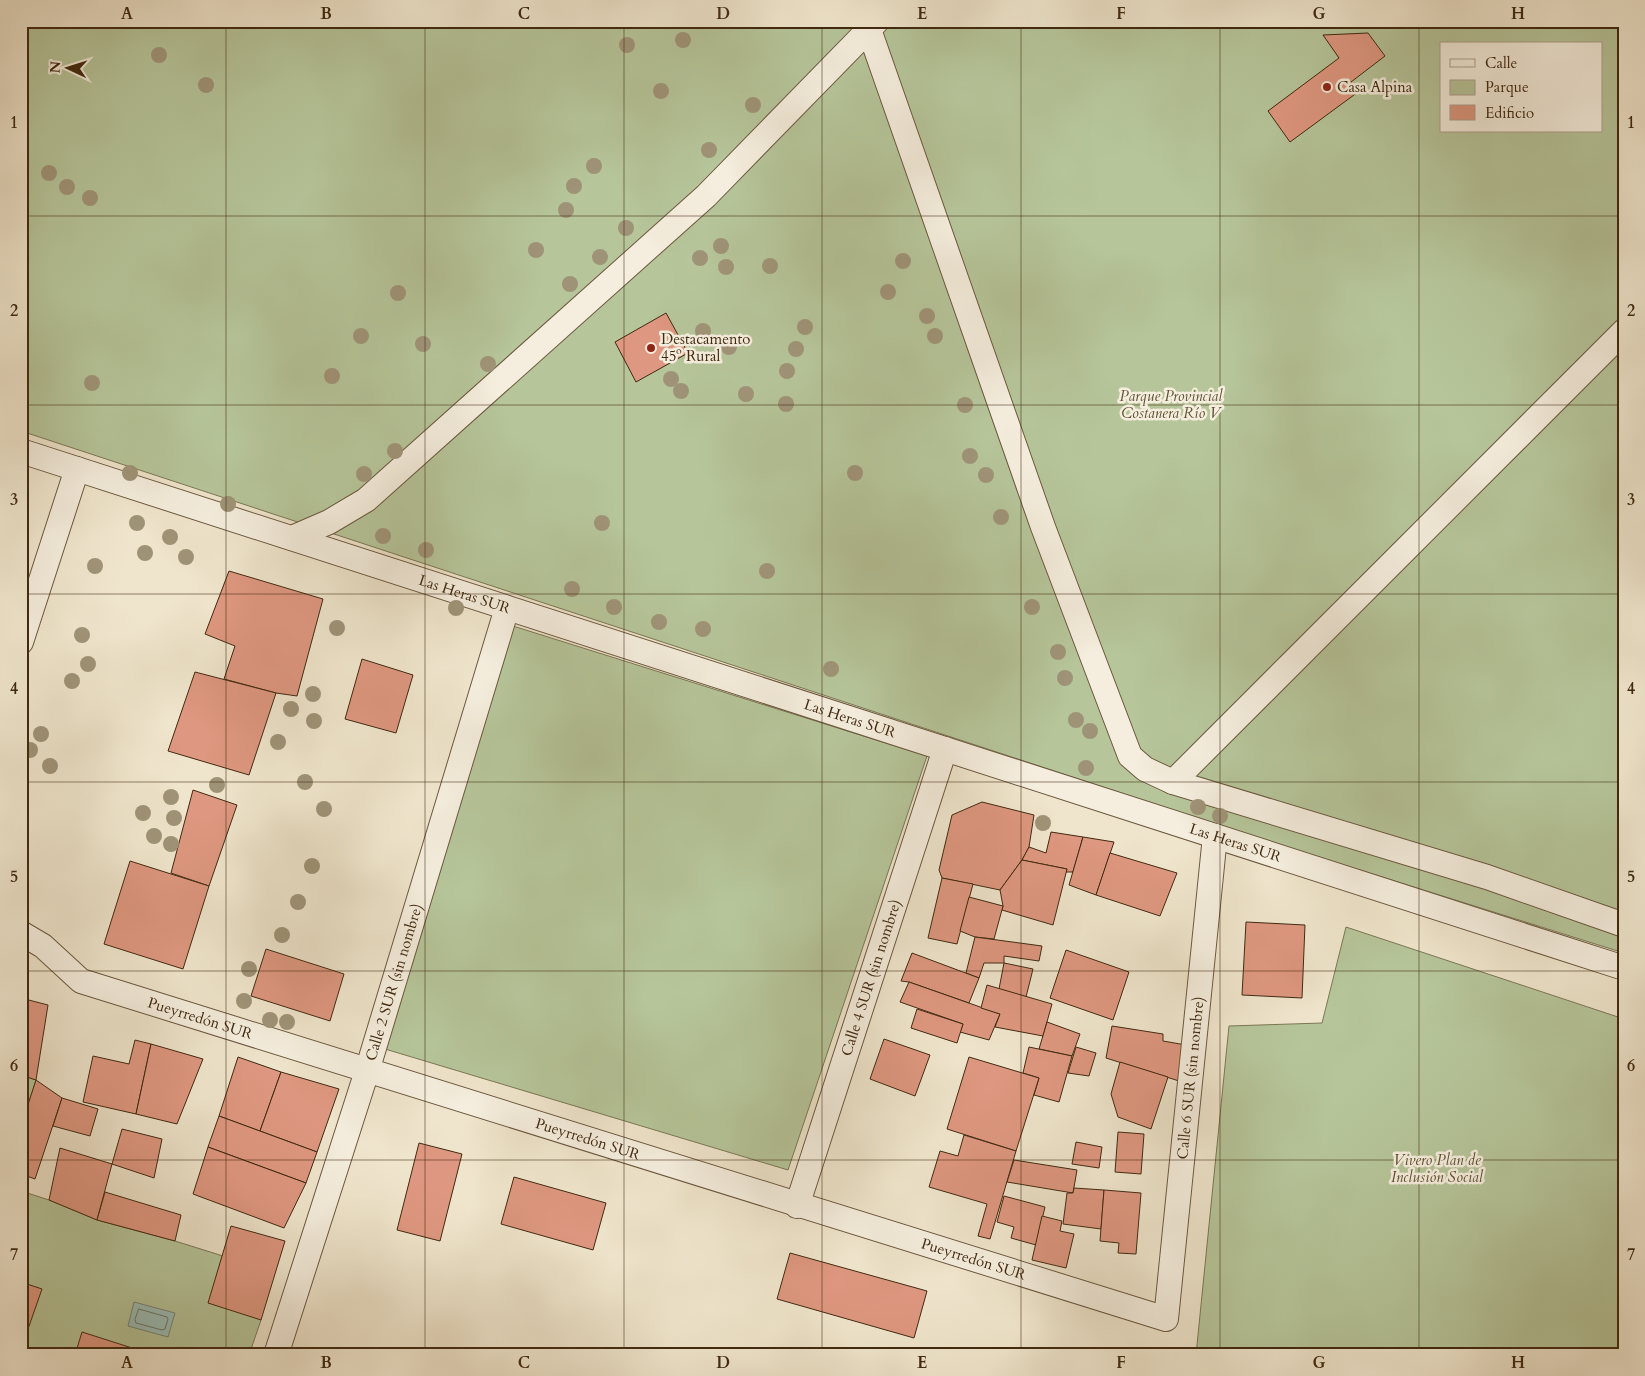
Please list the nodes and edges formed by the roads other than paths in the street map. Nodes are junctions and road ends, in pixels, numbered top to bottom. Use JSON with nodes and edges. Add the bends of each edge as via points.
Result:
{"nodes":[{"id":1,"x":870,"y":24,"type":"edge"},
{"id":2,"x":1624,"y":331,"type":"edge"},
{"id":3,"x":21,"y":452,"type":"edge"},
{"id":4,"x":77,"y":469,"type":"junction"},
{"id":5,"x":292,"y":538,"type":"junction"},
{"id":6,"x":507,"y":608,"type":"junction"},
{"id":7,"x":21,"y":642,"type":"edge"},
{"id":8,"x":945,"y":749,"type":"junction"},
{"id":9,"x":1174,"y":782,"type":"junction"},
{"id":10,"x":1215,"y":836,"type":"junction"},
{"id":11,"x":1624,"y":925,"type":"edge"},
{"id":12,"x":21,"y":933,"type":"edge"},
{"id":13,"x":1624,"y":968,"type":"edge"},
{"id":14,"x":366,"y":1071,"type":"junction"},
{"id":15,"x":797,"y":1206,"type":"junction"},
{"id":16,"x":1166,"y":1319,"type":"joint"},
{"id":17,"x":276,"y":1355,"type":"edge"}],
"edges":[{"from":1,"to":5,"type":"street","via":[[706,196],[366,500],[329,522]]},
{"from":1,"to":9,"type":"street","via":[[1043,527],[1130,756],[1145,769]]},
{"from":2,"to":9,"type":"street"},
{"from":3,"to":4,"type":"street","name":"Las Heras SUR"},
{"from":4,"to":5,"type":"street","name":"Las Heras SUR"},
{"from":4,"to":7,"type":"street"},
{"from":5,"to":6,"type":"street","name":"Las Heras SUR"},
{"from":6,"to":8,"type":"street","name":"Las Heras SUR"},
{"from":6,"to":14,"type":"street","name":"Calle 2 SUR (sin nombre)"},
{"from":8,"to":10,"type":"street","name":"Las Heras SUR"},
{"from":8,"to":15,"type":"street","name":"Calle 4 SUR (sin nombre)"},
{"from":9,"to":11,"type":"street","via":[[1487,877]]},
{"from":10,"to":13,"type":"street","name":"Las Heras SUR"},
{"from":10,"to":16,"type":"street","name":"Calle 6 SUR (sin nombre)"},
{"from":12,"to":14,"type":"street","name":"Pueyrredón SUR","via":[[43,946],[81,981]]},
{"from":14,"to":15,"type":"street","name":"Pueyrredón SUR"},
{"from":14,"to":17,"type":"street","name":"Calle 2 SUR (sin nombre)"},
{"from":15,"to":16,"type":"street","name":"Pueyrredón SUR"}]}
